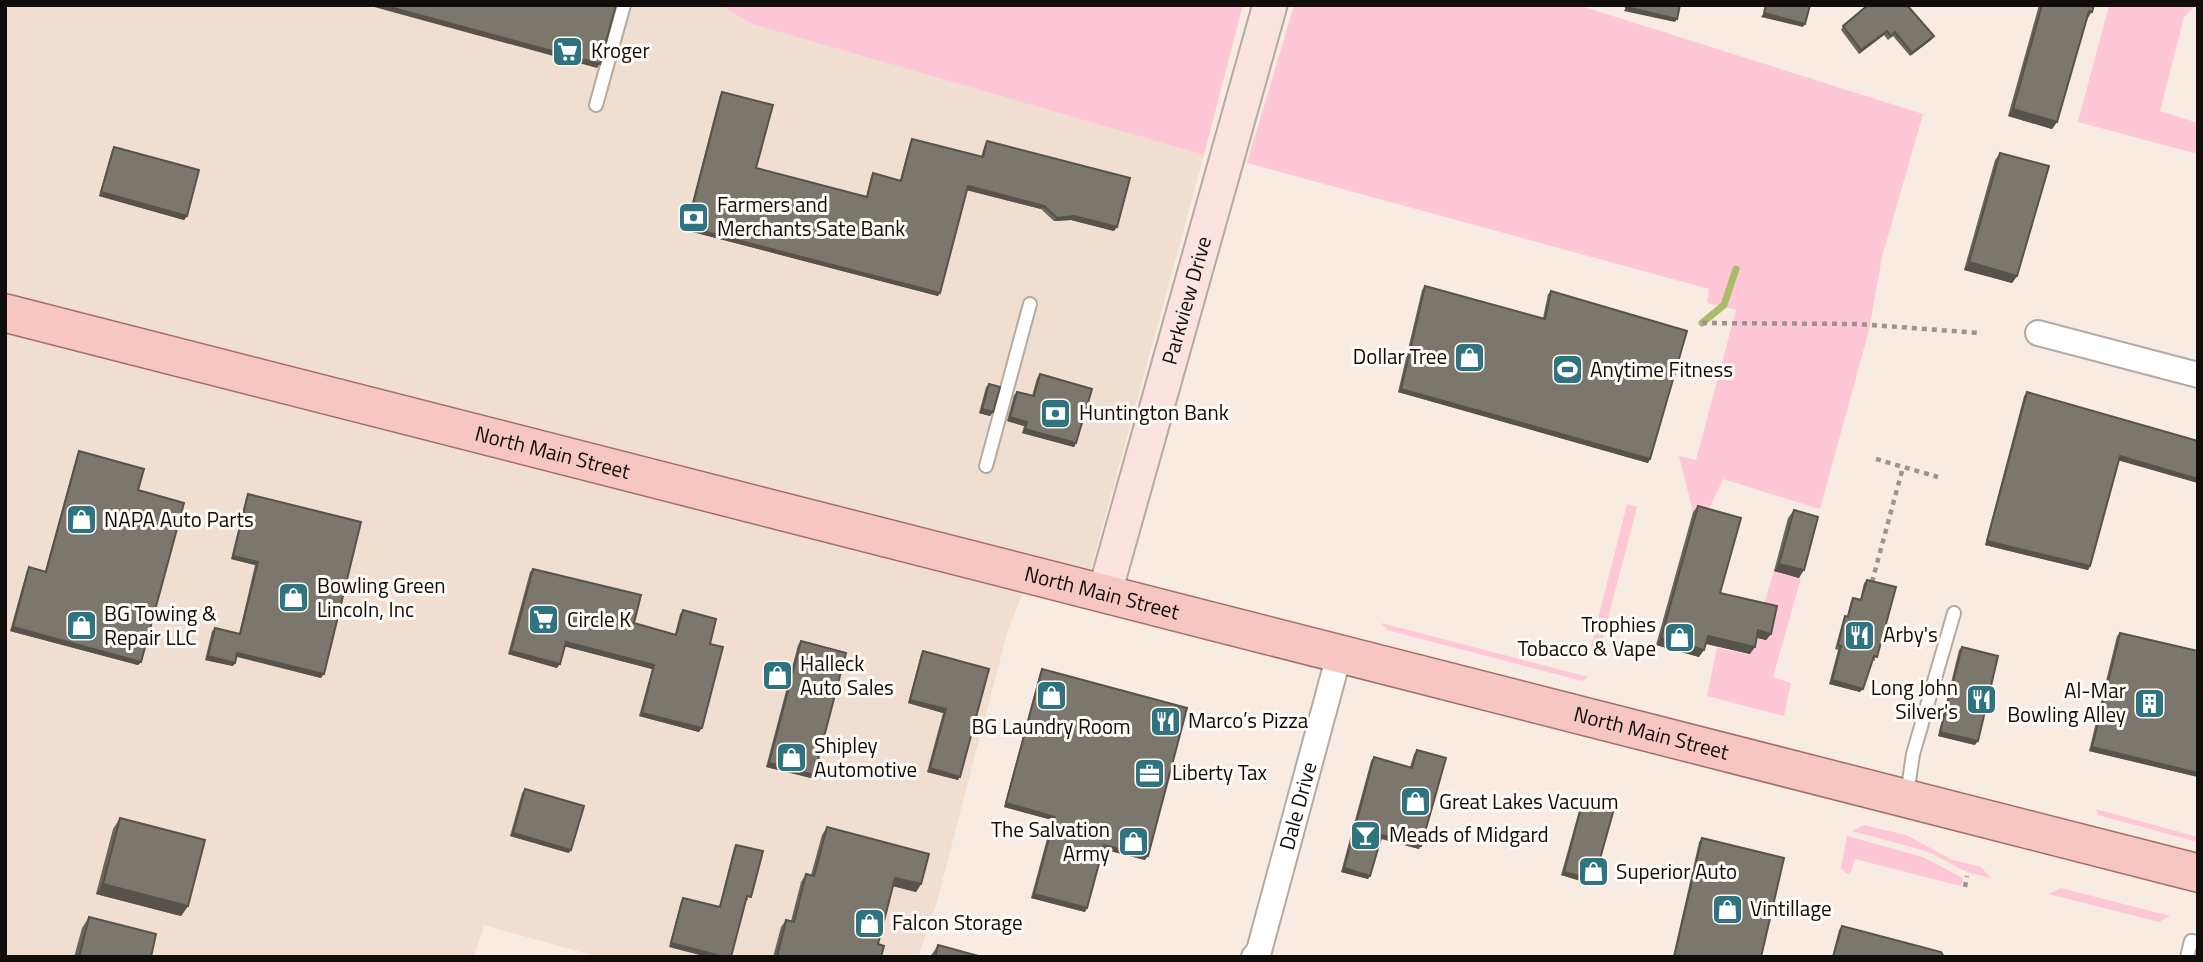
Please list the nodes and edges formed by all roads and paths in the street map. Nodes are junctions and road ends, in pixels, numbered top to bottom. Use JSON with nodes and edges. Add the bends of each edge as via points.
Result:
{"nodes":[{"id":1,"x":624,"y":5,"type":"edge"},
{"id":2,"x":1270,"y":5,"type":"edge"},
{"id":3,"x":596,"y":106,"type":"dead end"},
{"id":4,"x":1030,"y":304,"type":"dead end"},
{"id":5,"x":5,"y":313,"type":"edge"},
{"id":6,"x":1702,"y":323,"type":"dead end"},
{"id":7,"x":1876,"y":325,"type":"junction"},
{"id":8,"x":1980,"y":332,"type":"dead end"},
{"id":9,"x":1879,"y":333,"type":"dead end"},
{"id":10,"x":2038,"y":333,"type":"dead end"},
{"id":11,"x":2198,"y":375,"type":"edge"},
{"id":12,"x":1876,"y":458,"type":"dead end"},
{"id":13,"x":986,"y":466,"type":"dead end"},
{"id":14,"x":1903,"y":467,"type":"junction"},
{"id":15,"x":1938,"y":477,"type":"dead end"},
{"id":16,"x":1872,"y":582,"type":"edge"},
{"id":17,"x":1104,"y":595,"type":"junction"},
{"id":18,"x":1954,"y":612,"type":"dead end"},
{"id":19,"x":1339,"y":655,"type":"junction"},
{"id":20,"x":1906,"y":799,"type":"junction"},
{"id":21,"x":2198,"y":873,"type":"edge"},
{"id":22,"x":1967,"y":876,"type":"dead end"},
{"id":23,"x":1965,"y":887,"type":"dead end"},
{"id":24,"x":2198,"y":942,"type":"edge"},
{"id":25,"x":1254,"y":957,"type":"edge"},
{"id":26,"x":2187,"y":957,"type":"edge"}],
"edges":[{"from":1,"to":3,"type":"lane"},
{"from":2,"to":17,"type":"street","name":"Parkview Drive"},
{"from":4,"to":13,"type":"lane"},
{"from":5,"to":17,"type":"main road","name":"North Main Street"},
{"from":6,"to":7,"type":"path"},
{"from":7,"to":8,"type":"path"},
{"from":7,"to":9,"type":"path"},
{"from":10,"to":11,"type":"street"},
{"from":12,"to":14,"type":"path"},
{"from":14,"to":15,"type":"path"},
{"from":14,"to":16,"type":"path"},
{"from":17,"to":19,"type":"main road","name":"North Main Street"},
{"from":18,"to":20,"type":"lane","via":[[1913,754]]},
{"from":19,"to":20,"type":"main road","name":"North Main Street"},
{"from":19,"to":25,"type":"street","name":"Dale Drive"},
{"from":20,"to":21,"type":"main road","name":"North Main Street"},
{"from":22,"to":23,"type":"path"},
{"from":24,"to":26,"type":"lane","via":[[2191,941]]}]}
